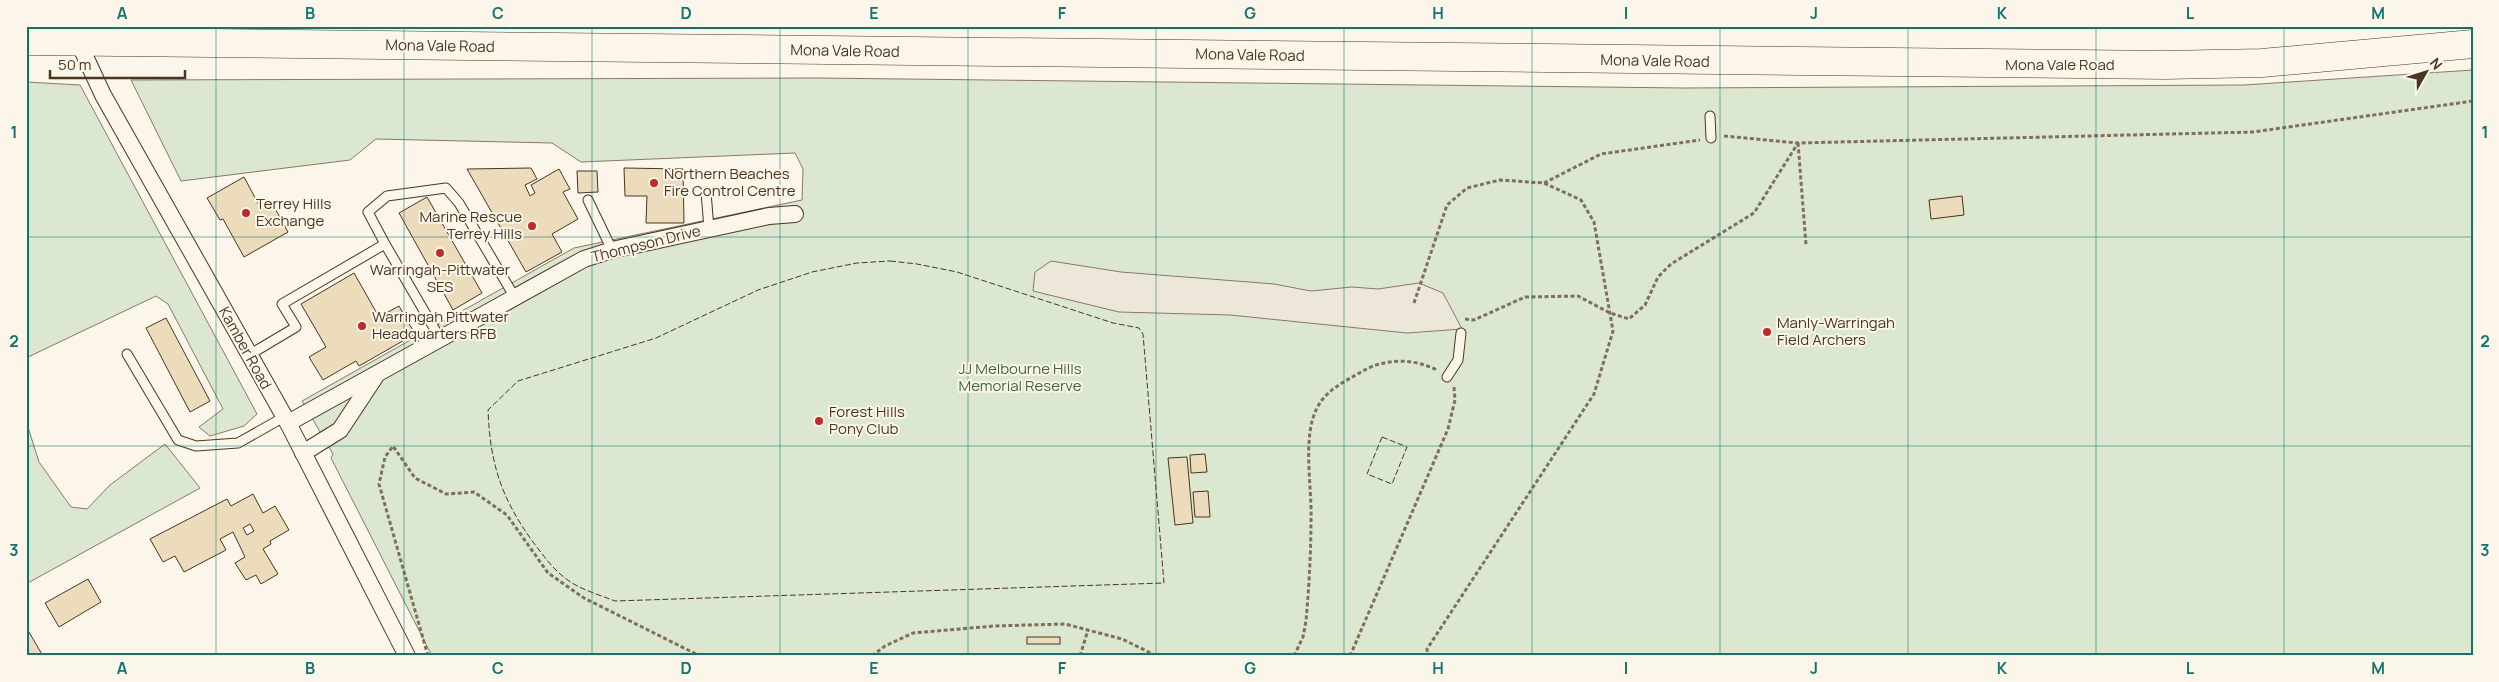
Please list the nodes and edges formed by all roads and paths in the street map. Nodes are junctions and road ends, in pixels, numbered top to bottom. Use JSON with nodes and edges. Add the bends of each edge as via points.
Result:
{"nodes":[{"id":1,"x":75,"y":34,"type":"edge"},
{"id":2,"x":26,"y":41,"type":"edge"},
{"id":3,"x":2473,"y":44,"type":"edge"},
{"id":4,"x":2473,"y":101,"type":"edge"},
{"id":5,"x":1710,"y":116,"type":"dead end"},
{"id":6,"x":1711,"y":138,"type":"junction"},
{"id":7,"x":1798,"y":143,"type":"junction"},
{"id":8,"x":1544,"y":184,"type":"junction"},
{"id":9,"x":706,"y":192,"type":"dead end"},
{"id":10,"x":588,"y":200,"type":"dead end"},
{"id":11,"x":795,"y":214,"type":"dead end"},
{"id":12,"x":709,"y":229,"type":"junction"},
{"id":13,"x":385,"y":244,"type":"junction"},
{"id":14,"x":1806,"y":245,"type":"dead end"},
{"id":15,"x":612,"y":250,"type":"junction"},
{"id":16,"x":514,"y":296,"type":"junction"},
{"id":17,"x":1414,"y":304,"type":"dead end"},
{"id":18,"x":1610,"y":313,"type":"junction"},
{"id":19,"x":1457,"y":319,"type":"dead end"},
{"id":20,"x":1461,"y":333,"type":"dead end"},
{"id":21,"x":442,"y":340,"type":"junction"},
{"id":22,"x":127,"y":354,"type":"dead end"},
{"id":23,"x":249,"y":355,"type":"junction"},
{"id":24,"x":376,"y":375,"type":"junction"},
{"id":25,"x":1447,"y":377,"type":"junction"},
{"id":26,"x":286,"y":420,"type":"junction"},
{"id":27,"x":303,"y":453,"type":"junction"},
{"id":28,"x":1088,"y":630,"type":"junction"},
{"id":29,"x":407,"y":656,"type":"edge"},
{"id":30,"x":428,"y":656,"type":"edge"},
{"id":31,"x":700,"y":656,"type":"edge"},
{"id":32,"x":872,"y":656,"type":"edge"},
{"id":33,"x":1080,"y":656,"type":"edge"},
{"id":34,"x":1156,"y":656,"type":"edge"},
{"id":35,"x":1294,"y":656,"type":"edge"},
{"id":36,"x":1350,"y":656,"type":"edge"},
{"id":37,"x":1428,"y":656,"type":"edge"}],
"edges":[{"from":1,"to":2,"type":"highway","name":"Mona Vale Road"},
{"from":1,"to":3,"type":"highway","name":"Mona Vale Road","via":[[2146,66],[2262,63]]},
{"from":1,"to":23,"type":"street","name":"Kamber Road","via":[[103,95]]},
{"from":4,"to":7,"type":"path","via":[[2253,132]]},
{"from":5,"to":6,"type":"lane"},
{"from":6,"to":7,"type":"path","via":[[1731,136]]},
{"from":6,"to":8,"type":"path","via":[[1601,154]]},
{"from":7,"to":14,"type":"path"},
{"from":7,"to":18,"type":"path","via":[[1754,213],[1671,264],[1658,277],[1645,305],[1629,319]]},
{"from":8,"to":17,"type":"path","via":[[1500,180],[1467,188],[1447,205]]},
{"from":8,"to":18,"type":"path","via":[[1582,200],[1594,222]]},
{"from":9,"to":12,"type":"lane"},
{"from":10,"to":15,"type":"lane"},
{"from":11,"to":12,"type":"street","name":"Thompson Drive"},
{"from":12,"to":15,"type":"street","name":"Thompson Drive"},
{"from":13,"to":16,"type":"lane","via":[[368,212],[387,196],[446,188],[459,203]]},
{"from":13,"to":21,"type":"lane"},
{"from":13,"to":23,"type":"lane","via":[[282,304],[296,327]]},
{"from":15,"to":16,"type":"street","name":"Thompson Drive","via":[[584,259]]},
{"from":16,"to":21,"type":"street","name":"Thompson Drive"},
{"from":18,"to":19,"type":"path","via":[[1578,296],[1525,297],[1474,320]]},
{"from":18,"to":37,"type":"path","via":[[1613,331],[1594,394],[1427,649]]},
{"from":20,"to":25,"type":"lane","via":[[1458,360]]},
{"from":21,"to":24,"type":"street","name":"Thompson Drive"},
{"from":22,"to":26,"type":"lane","via":[[178,440],[196,446],[238,443]]},
{"from":23,"to":26,"type":"street","name":"Kamber Road"},
{"from":24,"to":26,"type":"street","name":"Thompson Drive"},
{"from":24,"to":27,"type":"street","name":"Thompson Drive","via":[[340,430]]},
{"from":25,"to":35,"type":"path","via":[[1429,366],[1386,362],[1370,367],[1336,387],[1317,408],[1310,432],[1311,518],[1306,621]]},
{"from":25,"to":36,"type":"path","via":[[1453,384],[1456,400],[1448,429]]},
{"from":26,"to":27,"type":"street","name":"Kamber Road"},
{"from":27,"to":29,"type":"street","name":"Kamber Road"},
{"from":28,"to":32,"type":"path","via":[[1065,624],[913,633]]},
{"from":28,"to":33,"type":"path"},
{"from":28,"to":34,"type":"path","via":[[1122,639]]},
{"from":30,"to":31,"type":"path","via":[[378,484],[385,457],[393,446],[415,478],[446,494],[474,492],[507,515],[548,573],[584,598]]}]}
